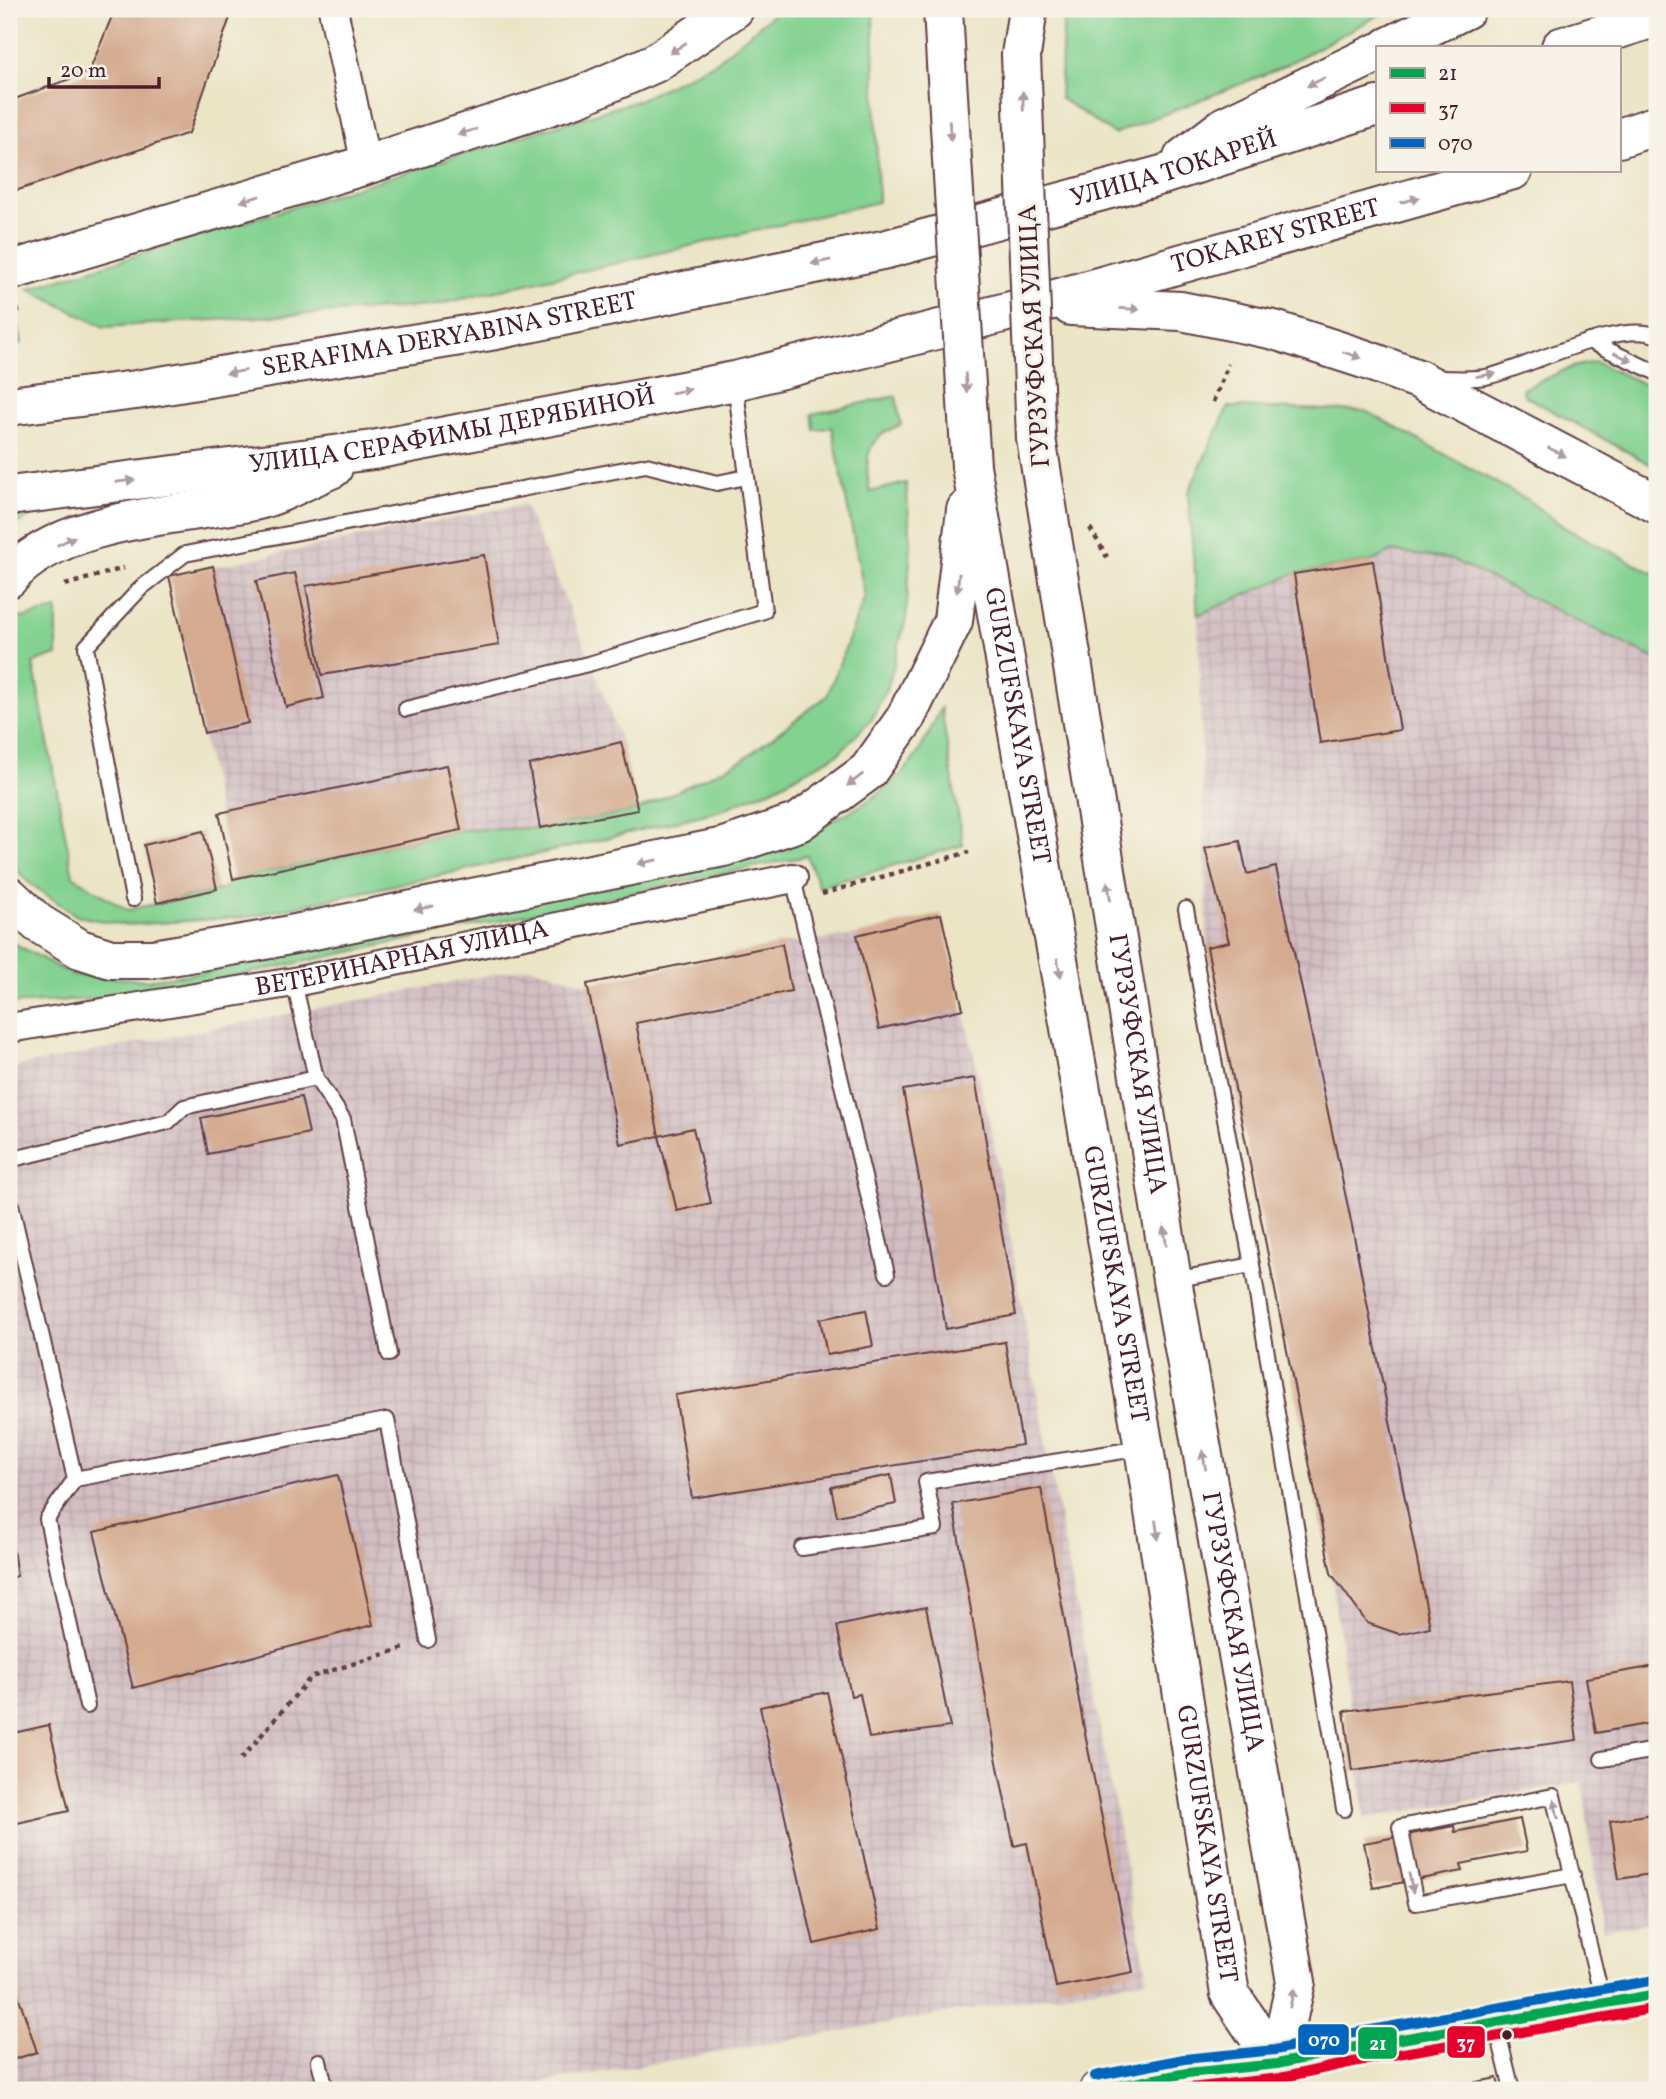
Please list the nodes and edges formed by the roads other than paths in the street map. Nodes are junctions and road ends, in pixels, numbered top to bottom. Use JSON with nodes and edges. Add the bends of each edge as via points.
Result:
{"nodes":[{"id":1,"x":333,"y":9,"type":"edge"},
{"id":2,"x":734,"y":9,"type":"edge"},
{"id":3,"x":943,"y":9,"type":"edge"},
{"id":4,"x":1019,"y":9,"type":"edge"},
{"id":5,"x":1028,"y":9,"type":"edge"},
{"id":6,"x":1466,"y":9,"type":"edge"},
{"id":7,"x":1657,"y":17,"type":"edge"},
{"id":8,"x":1390,"y":46,"type":"edge"},
{"id":9,"x":1564,"y":46,"type":"edge"},
{"id":10,"x":1376,"y":53,"type":"edge"},
{"id":11,"x":1021,"y":55,"type":"junction"},
{"id":12,"x":1376,"y":106,"type":"edge"},
{"id":13,"x":1657,"y":125,"type":"edge"},
{"id":14,"x":1620,"y":138,"type":"edge"},
{"id":15,"x":366,"y":165,"type":"junction"},
{"id":16,"x":1506,"y":172,"type":"edge"},
{"id":17,"x":1162,"y":175,"type":"junction"},
{"id":18,"x":887,"y":249,"type":"joint"},
{"id":19,"x":9,"y":271,"type":"edge"},
{"id":20,"x":1038,"y":304,"type":"junction"},
{"id":21,"x":1653,"y":330,"type":"edge"},
{"id":22,"x":1590,"y":341,"type":"junction"},
{"id":23,"x":1657,"y":373,"type":"edge"},
{"id":24,"x":1418,"y":379,"type":"junction"},
{"id":25,"x":735,"y":381,"type":"junction"},
{"id":26,"x":9,"y":406,"type":"edge"},
{"id":27,"x":373,"y":450,"type":"junction"},
{"id":28,"x":971,"y":466,"type":"junction"},
{"id":29,"x":746,"y":477,"type":"junction"},
{"id":30,"x":9,"y":496,"type":"edge"},
{"id":31,"x":1657,"y":504,"type":"edge"},
{"id":32,"x":9,"y":578,"type":"edge"},
{"id":33,"x":406,"y":709,"type":"dead end"},
{"id":34,"x":793,"y":878,"type":"joint"},
{"id":35,"x":9,"y":897,"type":"edge"},
{"id":36,"x":132,"y":899,"type":"dead end"},
{"id":37,"x":1186,"y":909,"type":"dead end"},
{"id":38,"x":294,"y":982,"type":"junction"},
{"id":39,"x":9,"y":1028,"type":"edge"},
{"id":40,"x":316,"y":1079,"type":"junction"},
{"id":41,"x":9,"y":1160,"type":"edge"},
{"id":42,"x":9,"y":1196,"type":"edge"},
{"id":43,"x":1252,"y":1265,"type":"junction"},
{"id":44,"x":887,"y":1274,"type":"dead end"},
{"id":45,"x":1172,"y":1280,"type":"junction"},
{"id":46,"x":389,"y":1354,"type":"dead end"},
{"id":47,"x":1144,"y":1448,"type":"junction"},
{"id":48,"x":75,"y":1479,"type":"junction"},
{"id":49,"x":802,"y":1548,"type":"dead end"},
{"id":50,"x":428,"y":1640,"type":"road end"},
{"id":51,"x":88,"y":1706,"type":"dead end"},
{"id":52,"x":1657,"y":1750,"type":"edge"},
{"id":53,"x":1602,"y":1759,"type":"dead end"},
{"id":54,"x":1344,"y":1809,"type":"dead end"},
{"id":55,"x":1573,"y":1875,"type":"junction"},
{"id":56,"x":1657,"y":1994,"type":"edge"},
{"id":57,"x":1604,"y":2003,"type":"junction"},
{"id":58,"x":1496,"y":2022,"type":"junction"},
{"id":59,"x":319,"y":2061,"type":"dead end"},
{"id":60,"x":1279,"y":2077,"type":"edge"},
{"id":61,"x":326,"y":2090,"type":"edge"},
{"id":62,"x":1097,"y":2090,"type":"edge"},
{"id":63,"x":1512,"y":2090,"type":"edge"}],
"edges":[{"from":1,"to":15,"type":"street"},
{"from":2,"to":15,"type":"main road","one_way":true,"via":[[654,63],[577,97]]},
{"from":3,"to":28,"type":"main road","one_way":true,"bridge":true},
{"from":4,"to":11,"type":"main road"},
{"from":5,"to":11,"type":"main road"},
{"from":6,"to":8,"type":"main road"},
{"from":7,"to":9,"type":"main road"},
{"from":10,"to":17,"type":"main road","one_way":true,"via":[[1225,126]]},
{"from":45,"to":11,"type":"main road","name":"ГУРЗУФСКАЯ УЛИЦА","one_way":true,"bridge":true,"via":[[1036,438]]},
{"from":12,"to":17,"type":"main road","name":"УЛИЦА ТОКАРЕЙ"},
{"from":13,"to":14,"type":"main road"},
{"from":15,"to":19,"type":"main road","one_way":true},
{"from":20,"to":16,"type":"main road","name":"TOKAREY STREET","one_way":true},
{"from":17,"to":18,"type":"main road","name":"УЛИЦА ТОКАРЕЙ"},
{"from":18,"to":26,"type":"main road","name":"SERAFIMA DERYABINA STREET","one_way":true,"via":[[496,330],[135,390]]},
{"from":20,"to":24,"type":"main road","one_way":true,"via":[[1181,311],[1274,330]]},
{"from":20,"to":25,"type":"main road","name":"УЛИЦА СЕРАФИМЫ ДЕРЯБИНОЙ"},
{"from":21,"to":22,"type":"lane"},
{"from":22,"to":23,"type":"lane","one_way":true},
{"from":24,"to":22,"type":"lane","one_way":true,"via":[[1488,376]]},
{"from":24,"to":31,"type":"main road","one_way":true},
{"from":27,"to":25,"type":"main road","name":"УЛИЦА СЕРАФИМЫ ДЕРЯБИНОЙ","one_way":true},
{"from":25,"to":29,"type":"lane"},
{"from":30,"to":27,"type":"main road","name":"УЛИЦА СЕРАФИМЫ ДЕРЯБИНОЙ","one_way":true},
{"from":32,"to":27,"type":"main road","one_way":true,"via":[[39,555],[82,533],[114,523],[257,500]]},
{"from":28,"to":35,"type":"main road","one_way":true,"via":[[953,621],[905,719],[868,771],[799,822],[724,847],[260,942],[153,958],[111,959],[80,949],[38,923]]},
{"from":28,"to":47,"type":"main road","name":"GURZUFSKAYA STREET","one_way":true},
{"from":29,"to":33,"type":"lane","via":[[764,611],[592,663]]},
{"from":29,"to":36,"type":"lane","via":[[717,483],[646,465],[185,554],[141,588],[86,647]]},
{"from":34,"to":38,"type":"street","name":"ВЕТЕРИНАРНАЯ УЛИЦА"},
{"from":34,"to":44,"type":"lane"},
{"from":37,"to":43,"type":"lane"},
{"from":38,"to":39,"type":"street","name":"ВЕТЕРИНАРНАЯ УЛИЦА"},
{"from":38,"to":40,"type":"lane"},
{"from":40,"to":41,"type":"lane","via":[[184,1107],[168,1122]]},
{"from":40,"to":46,"type":"lane","via":[[343,1119]]},
{"from":42,"to":48,"type":"lane"},
{"from":43,"to":45,"type":"lane"},
{"from":43,"to":54,"type":"lane"},
{"from":60,"to":45,"type":"main road","name":"ГУРЗУФСКАЯ УЛИЦА","one_way":true,"via":[[1296,1982]]},
{"from":47,"to":49,"type":"lane","via":[[926,1482],[935,1528]]},
{"from":47,"to":60,"type":"main road","name":"GURZUFSKAYA STREET","one_way":true,"via":[[1230,1994]]},
{"from":48,"to":50,"type":"lane","via":[[387,1420]]},
{"from":48,"to":51,"type":"lane","via":[[47,1519]]},
{"from":52,"to":53,"type":"lane"},
{"from":55,"to":55,"type":"lane","one_way":true,"via":[[1553,1796],[1400,1827],[1416,1903]]},
{"from":55,"to":57,"type":"lane"},
{"from":56,"to":57,"type":"street"},
{"from":57,"to":58,"type":"street"},
{"from":58,"to":60,"type":"street","via":[[1350,2048]]},
{"from":58,"to":63,"type":"lane"},
{"from":59,"to":61,"type":"lane"},
{"from":60,"to":62,"type":"street","via":[[1187,2073]]}]}
